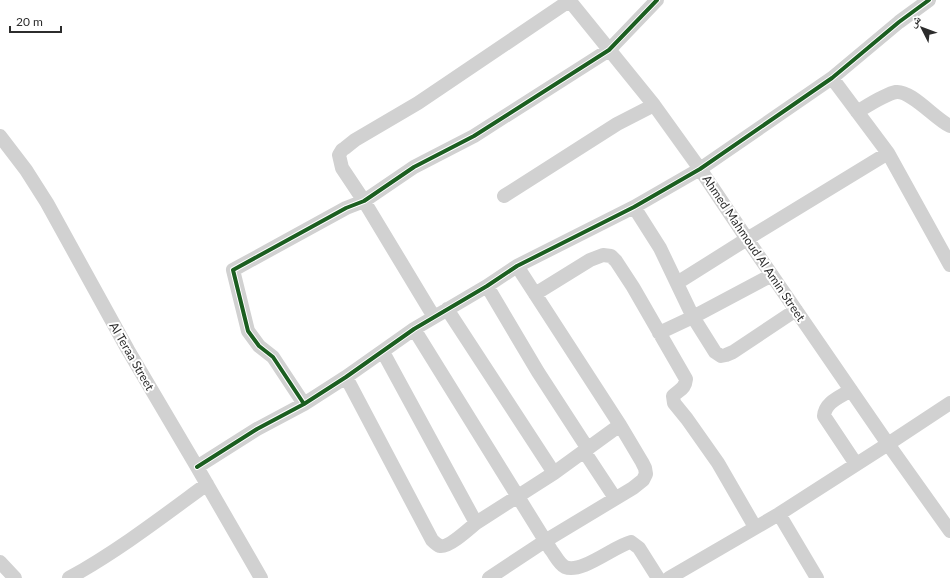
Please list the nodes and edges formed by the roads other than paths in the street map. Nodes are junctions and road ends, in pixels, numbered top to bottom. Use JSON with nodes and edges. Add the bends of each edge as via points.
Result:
{"nodes":[{"id":1,"x":569,"y":0,"type":"edge"},
{"id":2,"x":657,"y":0,"type":"edge"},
{"id":3,"x":929,"y":0,"type":"edge"},
{"id":4,"x":609,"y":50,"type":"junction"},
{"id":5,"x":832,"y":78,"type":"junction"},
{"id":6,"x":654,"y":105,"type":"junction"},
{"id":7,"x":857,"y":112,"type":"junction"},
{"id":8,"x":950,"y":126,"type":"edge"},
{"id":9,"x":0,"y":136,"type":"edge"},
{"id":10,"x":888,"y":153,"type":"junction"},
{"id":11,"x":700,"y":170,"type":"junction"},
{"id":12,"x":504,"y":196,"type":"dead end"},
{"id":13,"x":364,"y":201,"type":"junction"},
{"id":14,"x":634,"y":207,"type":"junction"},
{"id":15,"x":747,"y":239,"type":"junction"},
{"id":16,"x":950,"y":265,"type":"edge"},
{"id":17,"x":517,"y":266,"type":"junction"},
{"id":18,"x":772,"y":275,"type":"junction"},
{"id":19,"x":677,"y":283,"type":"junction"},
{"id":20,"x":487,"y":286,"type":"junction"},
{"id":21,"x":534,"y":294,"type":"junction"},
{"id":22,"x":447,"y":309,"type":"junction"},
{"id":23,"x":796,"y":310,"type":"junction"},
{"id":24,"x":434,"y":317,"type":"junction"},
{"id":25,"x":693,"y":317,"type":"junction"},
{"id":26,"x":414,"y":329,"type":"junction"},
{"id":27,"x":659,"y":333,"type":"junction"},
{"id":28,"x":383,"y":352,"type":"junction"},
{"id":29,"x":346,"y":378,"type":"junction"},
{"id":30,"x":851,"y":390,"type":"junction"},
{"id":31,"x":950,"y":403,"type":"edge"},
{"id":32,"x":304,"y":404,"type":"junction"},
{"id":33,"x":620,"y":425,"type":"junction"},
{"id":34,"x":888,"y":444,"type":"junction"},
{"id":35,"x":586,"y":450,"type":"junction"},
{"id":36,"x":856,"y":464,"type":"junction"},
{"id":37,"x":198,"y":467,"type":"junction"},
{"id":38,"x":554,"y":473,"type":"junction"},
{"id":39,"x":207,"y":484,"type":"junction"},
{"id":40,"x":518,"y":497,"type":"junction"},
{"id":41,"x":615,"y":498,"type":"junction"},
{"id":42,"x":779,"y":514,"type":"junction"},
{"id":43,"x":476,"y":523,"type":"junction"},
{"id":44,"x":755,"y":527,"type":"junction"},
{"id":45,"x":950,"y":531,"type":"edge"},
{"id":46,"x":546,"y":541,"type":"junction"},
{"id":47,"x":0,"y":562,"type":"edge"},
{"id":48,"x":15,"y":578,"type":"edge"},
{"id":49,"x":69,"y":578,"type":"edge"},
{"id":50,"x":261,"y":578,"type":"edge"},
{"id":51,"x":489,"y":578,"type":"edge"},
{"id":52,"x":658,"y":578,"type":"edge"},
{"id":53,"x":669,"y":578,"type":"edge"},
{"id":54,"x":817,"y":578,"type":"edge"}],
"edges":[{"from":1,"to":4,"type":"street","name":"Ahmed Mahmoud Al Amin Street"},
{"from":1,"to":13,"type":"street","via":[[418,103],[342,150],[339,155],[342,168]]},
{"from":2,"to":4,"type":"street"},
{"from":3,"to":5,"type":"street"},
{"from":4,"to":6,"type":"street","name":"Ahmed Mahmoud Al Amin Street"},
{"from":4,"to":13,"type":"street","via":[[474,136],[414,167]]},
{"from":5,"to":7,"type":"street"},
{"from":5,"to":11,"type":"street"},
{"from":6,"to":11,"type":"street","name":"Ahmed Mahmoud Al Amin Street"},
{"from":6,"to":12,"type":"street","via":[[617,124]]},
{"from":7,"to":8,"type":"street","via":[[888,95],[904,93]]},
{"from":7,"to":10,"type":"street"},
{"from":9,"to":37,"type":"street","name":"Al Teraa Street","via":[[47,203],[128,350]]},
{"from":10,"to":15,"type":"street"},
{"from":10,"to":16,"type":"street"},
{"from":11,"to":14,"type":"street"},
{"from":11,"to":15,"type":"street","name":"Ahmed Mahmoud Al Amin Street"},
{"from":13,"to":24,"type":"street"},
{"from":13,"to":32,"type":"street","via":[[346,208],[233,270],[248,331],[259,346],[273,357]]},
{"from":14,"to":17,"type":"street"},
{"from":14,"to":19,"type":"street","via":[[660,248]]},
{"from":15,"to":18,"type":"street","name":"Ahmed Mahmoud Al Amin Street"},
{"from":15,"to":19,"type":"street"},
{"from":17,"to":20,"type":"street"},
{"from":17,"to":21,"type":"street"},
{"from":18,"to":23,"type":"street","name":"Ahmed Mahmoud Al Amin Street"},
{"from":18,"to":25,"type":"street"},
{"from":19,"to":25,"type":"street"},
{"from":20,"to":22,"type":"street"},
{"from":20,"to":35,"type":"street"},
{"from":21,"to":27,"type":"street","via":[[590,260],[603,255],[611,256],[633,287]]},
{"from":21,"to":33,"type":"street"},
{"from":22,"to":24,"type":"street"},
{"from":22,"to":38,"type":"street"},
{"from":23,"to":25,"type":"street","via":[[734,352],[721,356],[715,352]]},
{"from":23,"to":30,"type":"street","name":"Ahmed Mahmoud Al Amin Street"},
{"from":24,"to":26,"type":"street"},
{"from":25,"to":27,"type":"street"},
{"from":26,"to":28,"type":"street"},
{"from":26,"to":40,"type":"street"},
{"from":27,"to":44,"type":"street","via":[[686,378],[682,390],[673,396],[674,403],[718,463]]},
{"from":28,"to":29,"type":"street"},
{"from":28,"to":43,"type":"street"},
{"from":29,"to":32,"type":"street"},
{"from":29,"to":43,"type":"street","via":[[432,540],[443,546]]},
{"from":30,"to":34,"type":"street","name":"Ahmed Mahmoud Al Amin Street"},
{"from":30,"to":36,"type":"street","via":[[829,404],[824,416]]},
{"from":31,"to":34,"type":"street"},
{"from":32,"to":37,"type":"street"},
{"from":33,"to":35,"type":"street"},
{"from":33,"to":41,"type":"street","via":[[642,462],[646,474],[633,488]]},
{"from":34,"to":36,"type":"street"},
{"from":34,"to":45,"type":"street","name":"Ahmed Mahmoud Al Amin Street"},
{"from":35,"to":38,"type":"street"},
{"from":35,"to":41,"type":"street"},
{"from":36,"to":42,"type":"street"},
{"from":37,"to":39,"type":"street","name":"Al Teraa Street"},
{"from":38,"to":40,"type":"street"},
{"from":39,"to":49,"type":"street","via":[[123,545]]},
{"from":39,"to":50,"type":"street","name":"Al Teraa Street"},
{"from":40,"to":43,"type":"street"},
{"from":40,"to":46,"type":"street"},
{"from":41,"to":46,"type":"street"},
{"from":42,"to":44,"type":"street"},
{"from":42,"to":54,"type":"street"},
{"from":44,"to":53,"type":"street"},
{"from":46,"to":51,"type":"street"},
{"from":46,"to":52,"type":"street","via":[[561,564],[573,568],[631,542],[640,548]]},
{"from":47,"to":48,"type":"street"}]}
